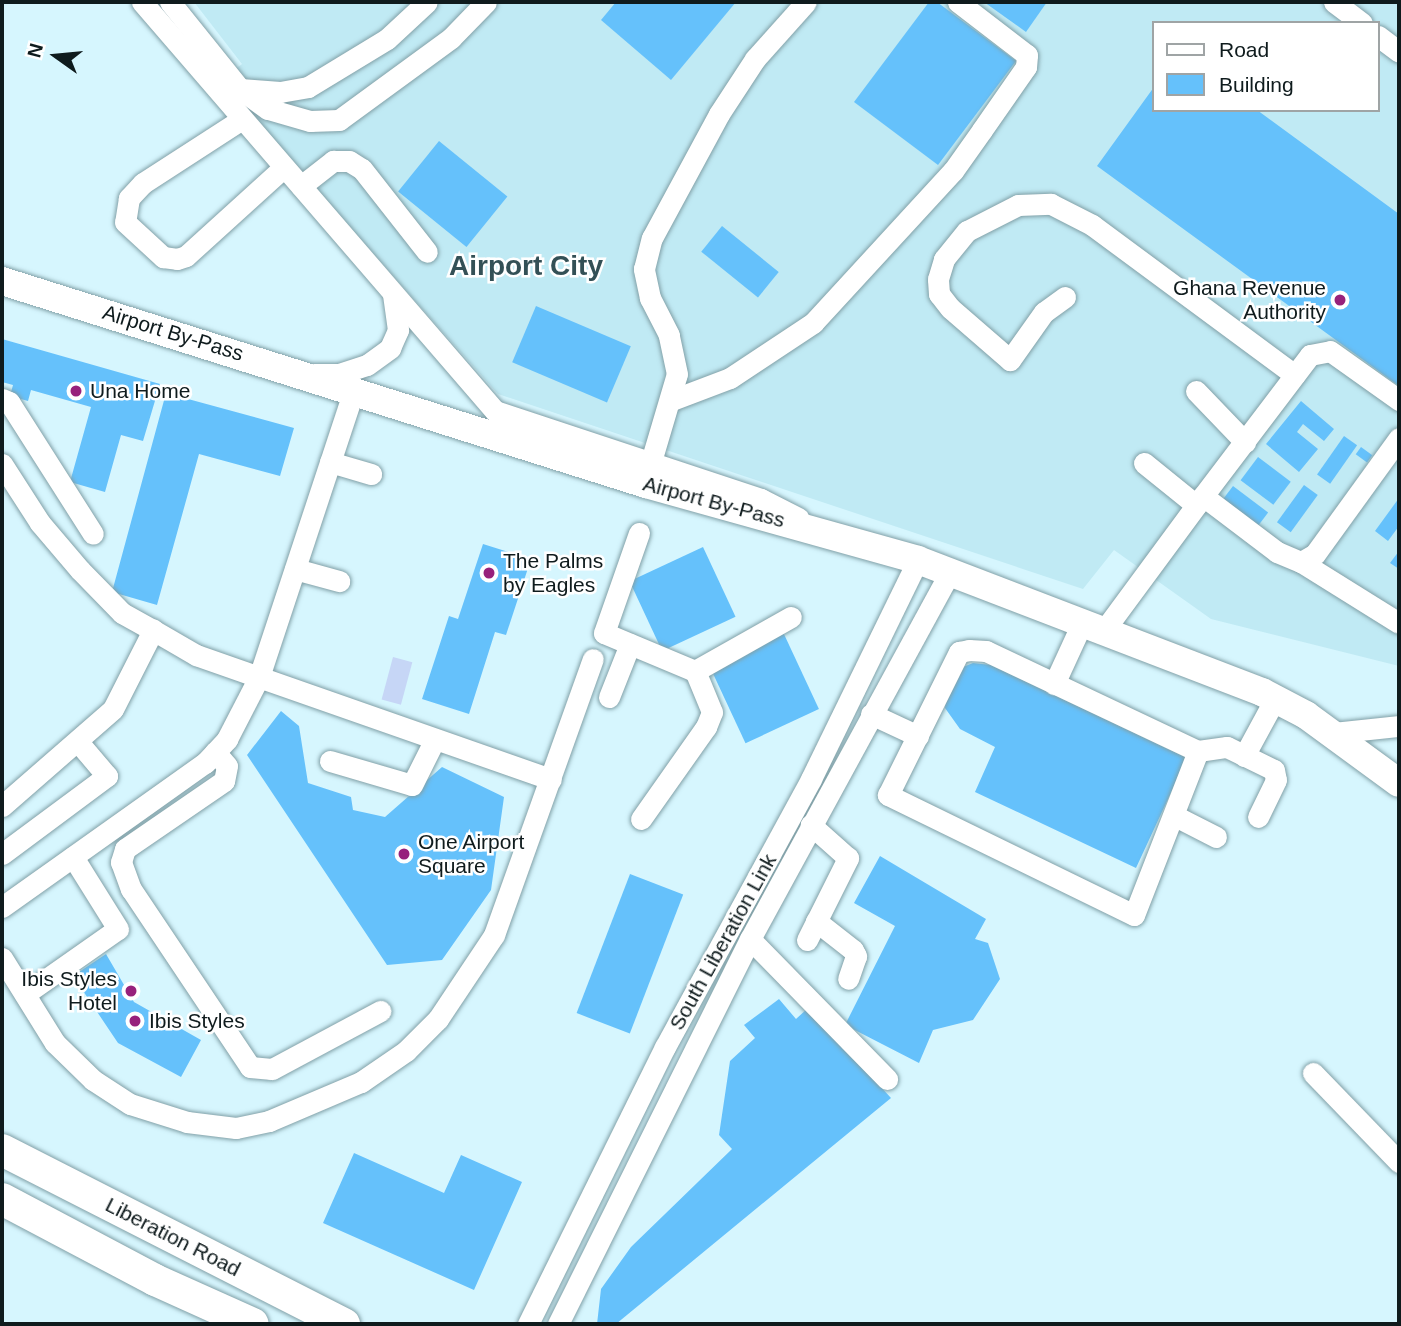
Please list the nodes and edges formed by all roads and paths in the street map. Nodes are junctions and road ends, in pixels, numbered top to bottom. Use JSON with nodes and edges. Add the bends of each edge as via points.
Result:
{"nodes":[{"id":1,"x":142,"y":2,"type":"edge"},
{"id":2,"x":170,"y":2,"type":"edge"},
{"id":3,"x":427,"y":2,"type":"edge"},
{"id":4,"x":486,"y":2,"type":"edge"},
{"id":5,"x":806,"y":2,"type":"edge"},
{"id":6,"x":958,"y":2,"type":"edge"},
{"id":7,"x":1334,"y":2,"type":"edge"},
{"id":8,"x":1359,"y":21,"type":"edge"},
{"id":9,"x":1380,"y":38,"type":"edge"},
{"id":10,"x":1399,"y":52,"type":"edge"},
{"id":11,"x":240,"y":89,"type":"junction"},
{"id":12,"x":242,"y":119,"type":"junction"},
{"id":13,"x":284,"y":167,"type":"junction"},
{"id":14,"x":301,"y":186,"type":"junction"},
{"id":15,"x":427,"y":252,"type":"dead end"},
{"id":16,"x":2,"y":281,"type":"edge"},
{"id":17,"x":393,"y":295,"type":"junction"},
{"id":18,"x":1065,"y":297,"type":"dead end"},
{"id":19,"x":310,"y":374,"type":"junction"},
{"id":20,"x":1295,"y":375,"type":"junction"},
{"id":21,"x":354,"y":389,"type":"junction"},
{"id":22,"x":1196,"y":391,"type":"dead end"},
{"id":23,"x":2,"y":399,"type":"edge"},
{"id":24,"x":672,"y":400,"type":"junction"},
{"id":25,"x":1399,"y":400,"type":"edge"},
{"id":26,"x":1399,"y":438,"type":"edge"},
{"id":27,"x":1245,"y":442,"type":"junction"},
{"id":28,"x":330,"y":462,"type":"junction"},
{"id":29,"x":1144,"y":463,"type":"dead end"},
{"id":30,"x":2,"y":464,"type":"edge"},
{"id":31,"x":372,"y":474,"type":"dead end"},
{"id":32,"x":647,"y":474,"type":"junction"},
{"id":33,"x":1199,"y":500,"type":"junction"},
{"id":34,"x":639,"y":533,"type":"dead end"},
{"id":35,"x":93,"y":534,"type":"dead end"},
{"id":36,"x":918,"y":559,"type":"junction"},
{"id":37,"x":1301,"y":562,"type":"junction"},
{"id":38,"x":295,"y":569,"type":"junction"},
{"id":39,"x":950,"y":572,"type":"junction"},
{"id":40,"x":339,"y":581,"type":"dead end"},
{"id":41,"x":791,"y":617,"type":"dead end"},
{"id":42,"x":1399,"y":623,"type":"edge"},
{"id":43,"x":1094,"y":625,"type":"junction"},
{"id":44,"x":153,"y":630,"type":"junction"},
{"id":45,"x":630,"y":644,"type":"junction"},
{"id":46,"x":593,"y":659,"type":"dead end"},
{"id":47,"x":695,"y":671,"type":"junction"},
{"id":48,"x":259,"y":677,"type":"junction"},
{"id":49,"x":1054,"y":684,"type":"junction"},
{"id":50,"x":609,"y":697,"type":"dead end"},
{"id":51,"x":1275,"y":699,"type":"junction"},
{"id":52,"x":872,"y":714,"type":"junction"},
{"id":53,"x":1399,"y":726,"type":"edge"},
{"id":54,"x":1332,"y":733,"type":"junction"},
{"id":55,"x":918,"y":736,"type":"junction"},
{"id":56,"x":435,"y":739,"type":"junction"},
{"id":57,"x":79,"y":743,"type":"junction"},
{"id":58,"x":1198,"y":751,"type":"junction"},
{"id":59,"x":215,"y":752,"type":"junction"},
{"id":60,"x":1244,"y":756,"type":"junction"},
{"id":61,"x":330,"y":761,"type":"dead end"},
{"id":62,"x":551,"y":779,"type":"junction"},
{"id":63,"x":1399,"y":783,"type":"edge"},
{"id":64,"x":4,"y":798,"type":"edge"},
{"id":65,"x":1175,"y":816,"type":"junction"},
{"id":66,"x":1258,"y":817,"type":"dead end"},
{"id":67,"x":640,"y":819,"type":"dead end"},
{"id":68,"x":811,"y":825,"type":"junction"},
{"id":69,"x":1216,"y":836,"type":"dead end"},
{"id":70,"x":2,"y":855,"type":"edge"},
{"id":71,"x":73,"y":857,"type":"junction"},
{"id":72,"x":2,"y":908,"type":"edge"},
{"id":73,"x":750,"y":939,"type":"junction"},
{"id":74,"x":2,"y":958,"type":"edge"},
{"id":75,"x":848,"y":979,"type":"dead end"},
{"id":76,"x":25,"y":994,"type":"junction"},
{"id":77,"x":380,"y":1011,"type":"dead end"},
{"id":78,"x":1312,"y":1073,"type":"dead end"},
{"id":79,"x":887,"y":1079,"type":"dead end"},
{"id":80,"x":2,"y":1150,"type":"edge"},
{"id":81,"x":1399,"y":1162,"type":"edge"},
{"id":82,"x":2,"y":1199,"type":"edge"},
{"id":83,"x":253,"y":1324,"type":"edge"},
{"id":84,"x":344,"y":1324,"type":"edge"},
{"id":85,"x":527,"y":1324,"type":"edge"},
{"id":86,"x":558,"y":1324,"type":"edge"}],
"edges":[{"from":1,"to":12,"type":"street"},
{"from":2,"to":11,"type":"street"},
{"from":3,"to":11,"type":"street","via":[[387,39],[308,87],[280,92]]},
{"from":4,"to":11,"type":"street","via":[[451,38],[339,120],[310,121],[268,109]]},
{"from":5,"to":24,"type":"street","via":[[755,59],[719,114],[652,238],[644,269],[674,354]]},
{"from":6,"to":24,"type":"street","via":[[1027,55],[1026,67],[953,171],[813,323],[730,378]]},
{"from":7,"to":8,"type":"street"},
{"from":9,"to":10,"type":"street"},
{"from":12,"to":13,"type":"street"},
{"from":12,"to":13,"type":"street","via":[[143,183],[129,198],[125,222],[163,257],[187,256]]},
{"from":13,"to":14,"type":"street"},
{"from":14,"to":15,"type":"street","via":[[333,161],[349,160],[362,169]]},
{"from":14,"to":17,"type":"street"},
{"from":16,"to":19,"type":"main road","name":"Airport By-Pass"},
{"from":17,"to":19,"type":"street","via":[[398,330],[390,348],[348,371]]},
{"from":17,"to":32,"type":"street","via":[[495,411]]},
{"from":18,"to":20,"type":"street","via":[[1044,312],[1010,360],[950,308],[939,294],[937,279],[944,259],[967,231],[1018,205],[1051,204],[1092,225]]},
{"from":19,"to":21,"type":"main road","name":"Airport By-Pass"},
{"from":20,"to":25,"type":"street","via":[[1310,355],[1330,351]]},
{"from":20,"to":27,"type":"street"},
{"from":21,"to":28,"type":"street"},
{"from":21,"to":32,"type":"main road","name":"Airport By-Pass"},
{"from":22,"to":27,"type":"street"},
{"from":23,"to":35,"type":"street","via":[[9,402]]},
{"from":24,"to":32,"type":"street"},
{"from":26,"to":37,"type":"street","via":[[1315,554]]},
{"from":27,"to":33,"type":"street"},
{"from":28,"to":31,"type":"street"},
{"from":28,"to":38,"type":"street"},
{"from":29,"to":33,"type":"street"},
{"from":30,"to":44,"type":"street","via":[[40,523],[80,570],[122,613]]},
{"from":32,"to":36,"type":"main road","name":"Airport By-Pass"},
{"from":33,"to":37,"type":"street","via":[[1277,552]]},
{"from":33,"to":43,"type":"street"},
{"from":34,"to":45,"type":"street","via":[[604,633]]},
{"from":36,"to":39,"type":"main road","name":"Airport By-Pass"},
{"from":36,"to":85,"type":"street","name":"South Liberation Link","via":[[811,779],[665,1047]]},
{"from":37,"to":42,"type":"street"},
{"from":38,"to":40,"type":"street"},
{"from":38,"to":48,"type":"street"},
{"from":39,"to":43,"type":"main road","name":"Airport By-Pass"},
{"from":39,"to":52,"type":"street","name":"South Liberation Link"},
{"from":41,"to":47,"type":"street"},
{"from":43,"to":49,"type":"street"},
{"from":43,"to":51,"type":"main road","name":"Airport By-Pass"},
{"from":44,"to":48,"type":"street","via":[[196,655]]},
{"from":44,"to":57,"type":"street","via":[[113,709]]},
{"from":45,"to":47,"type":"street"},
{"from":45,"to":50,"type":"street"},
{"from":46,"to":62,"type":"street"},
{"from":47,"to":67,"type":"street","via":[[708,719]]},
{"from":48,"to":56,"type":"street"},
{"from":48,"to":59,"type":"street","via":[[247,707]]},
{"from":49,"to":55,"type":"street","via":[[986,652],[959,652]]},
{"from":49,"to":58,"type":"street"},
{"from":51,"to":54,"type":"main road","name":"Airport By-Pass"},
{"from":51,"to":60,"type":"street"},
{"from":52,"to":55,"type":"street"},
{"from":52,"to":68,"type":"street","name":"South Liberation Link"},
{"from":53,"to":54,"type":"street"},
{"from":54,"to":63,"type":"main road","name":"Airport By-Pass"},
{"from":55,"to":65,"type":"street","via":[[888,794],[1134,915]]},
{"from":56,"to":61,"type":"street","via":[[412,785]]},
{"from":56,"to":62,"type":"street"},
{"from":57,"to":64,"type":"street"},
{"from":57,"to":70,"type":"street","via":[[107,776]]},
{"from":58,"to":60,"type":"street","via":[[1227,747]]},
{"from":58,"to":65,"type":"street"},
{"from":59,"to":71,"type":"street"},
{"from":59,"to":77,"type":"street","via":[[227,766],[224,781],[125,849],[121,862],[131,889],[250,1067],[272,1069]]},
{"from":60,"to":66,"type":"street","via":[[1276,773]]},
{"from":62,"to":76,"type":"street","via":[[494,935],[438,1019],[406,1051],[361,1082],[319,1102],[236,1128],[187,1122],[130,1104],[93,1080],[55,1043]]},
{"from":65,"to":69,"type":"street"},
{"from":68,"to":73,"type":"street","name":"South Liberation Link"},
{"from":68,"to":75,"type":"street","via":[[848,858],[811,931],[853,950],[856,956]]},
{"from":71,"to":72,"type":"street"},
{"from":71,"to":76,"type":"street","via":[[118,929]]},
{"from":73,"to":79,"type":"street"},
{"from":73,"to":86,"type":"street","name":"South Liberation Link"},
{"from":74,"to":76,"type":"street"},
{"from":78,"to":81,"type":"street"},
{"from":80,"to":84,"type":"highway","name":"Liberation Road"},
{"from":82,"to":83,"type":"highway","name":"Liberation Road","via":[[155,1280]]}]}
